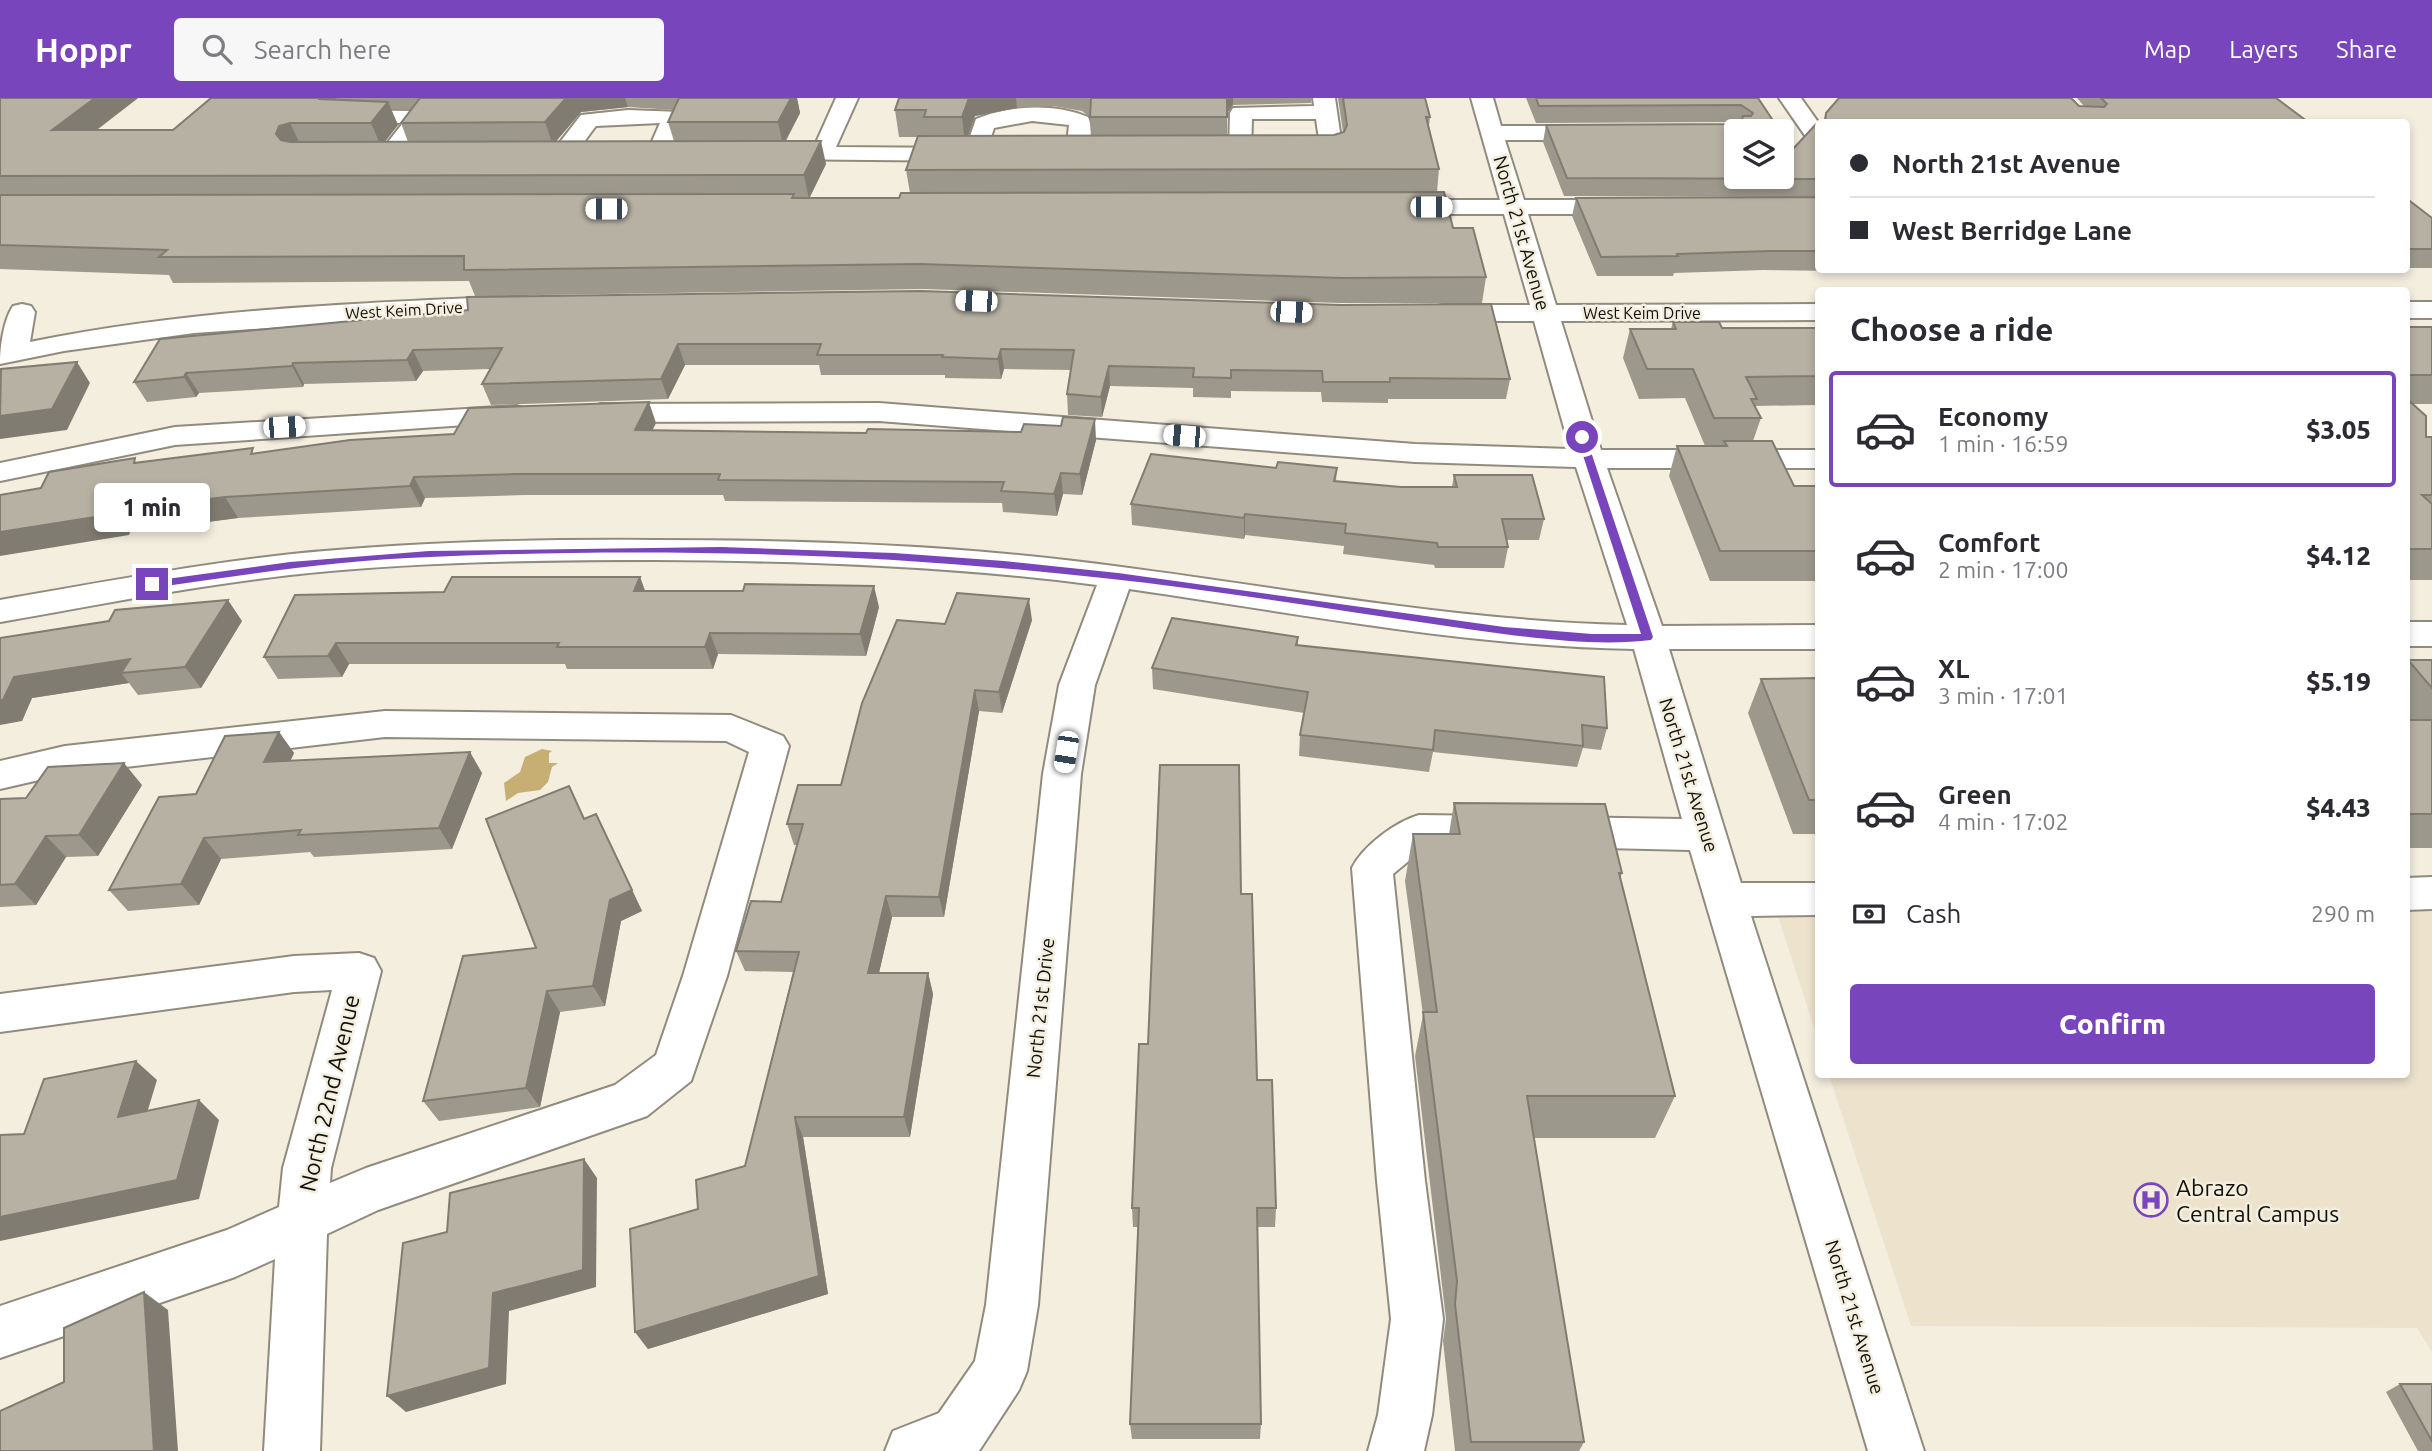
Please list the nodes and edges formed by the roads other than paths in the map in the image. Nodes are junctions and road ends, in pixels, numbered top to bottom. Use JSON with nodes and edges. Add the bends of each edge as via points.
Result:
{"nodes":[{"id":1,"x":357,"y":98,"type":"edge"},
{"id":2,"x":848,"y":98,"type":"edge"},
{"id":3,"x":1790,"y":98,"type":"edge"},
{"id":4,"x":1325,"y":105,"type":"edge"},
{"id":5,"x":1487,"y":115,"type":"edge"},
{"id":6,"x":340,"y":116,"type":"junction"},
{"id":7,"x":324,"y":132,"type":"edge"},
{"id":8,"x":1808,"y":132,"type":"edge"},
{"id":9,"x":1616,"y":133,"type":"edge"},
{"id":10,"x":1213,"y":153,"type":"edge"},
{"id":11,"x":1240,"y":153,"type":"junction"},
{"id":12,"x":685,"y":154,"type":"edge"},
{"id":13,"x":753,"y":154,"type":"edge"},
{"id":14,"x":822,"y":154,"type":"junction"},
{"id":15,"x":976,"y":154,"type":"junction"},
{"id":16,"x":1004,"y":154,"type":"edge"},
{"id":17,"x":1104,"y":154,"type":"edge"},
{"id":18,"x":535,"y":155,"type":"edge"},
{"id":19,"x":561,"y":155,"type":"junction"},
{"id":20,"x":589,"y":155,"type":"edge"},
{"id":21,"x":630,"y":155,"type":"edge"},
{"id":22,"x":657,"y":155,"type":"junction"},
{"id":23,"x":363,"y":156,"type":"edge"},
{"id":24,"x":388,"y":156,"type":"junction"},
{"id":25,"x":415,"y":156,"type":"edge"},
{"id":26,"x":1514,"y":207,"type":"junction"},
{"id":27,"x":1652,"y":207,"type":"edge"},
{"id":28,"x":1375,"y":208,"type":"edge"},
{"id":29,"x":543,"y":304,"type":"edge"},
{"id":30,"x":2410,"y":310,"type":"edge"},
{"id":31,"x":2432,"y":310,"type":"edge"},
{"id":32,"x":22,"y":312,"type":"dead end"},
{"id":33,"x":1815,"y":312,"type":"edge"},
{"id":34,"x":1422,"y":313,"type":"edge"},
{"id":35,"x":1545,"y":313,"type":"junction"},
{"id":36,"x":7,"y":355,"type":"edge"},
{"id":37,"x":578,"y":413,"type":"edge"},
{"id":38,"x":537,"y":415,"type":"edge"},
{"id":39,"x":1588,"y":458,"type":"junction"},
{"id":40,"x":1815,"y":459,"type":"edge"},
{"id":41,"x":0,"y":472,"type":"edge"},
{"id":42,"x":1118,"y":576,"type":"junction"},
{"id":43,"x":0,"y":611,"type":"edge"},
{"id":44,"x":2410,"y":634,"type":"edge"},
{"id":45,"x":2432,"y":634,"type":"edge"},
{"id":46,"x":1648,"y":637,"type":"junction"},
{"id":47,"x":1815,"y":637,"type":"edge"},
{"id":48,"x":0,"y":775,"type":"edge"},
{"id":49,"x":1708,"y":835,"type":"junction"},
{"id":50,"x":2432,"y":893,"type":"edge"},
{"id":51,"x":2410,"y":894,"type":"edge"},
{"id":52,"x":1815,"y":899,"type":"edge"},
{"id":53,"x":1725,"y":900,"type":"junction"},
{"id":54,"x":0,"y":1013,"type":"edge"},
{"id":55,"x":302,"y":1221,"type":"junction"},
{"id":56,"x":0,"y":1332,"type":"edge"},
{"id":57,"x":936,"y":1443,"type":"edge"},
{"id":58,"x":292,"y":1451,"type":"edge"},
{"id":59,"x":1396,"y":1451,"type":"edge"},
{"id":60,"x":1896,"y":1451,"type":"edge"}],
"edges":[{"from":1,"to":6,"type":"street"},
{"from":2,"to":14,"type":"street"},
{"from":3,"to":8,"type":"street"},
{"from":4,"to":11,"type":"street","via":[[1241,113]]},
{"from":4,"to":11,"type":"street","via":[[1332,153]]},
{"from":5,"to":9,"type":"street"},
{"from":5,"to":26,"type":"street","name":"North 21st Avenue"},
{"from":6,"to":7,"type":"street"},
{"from":6,"to":24,"type":"street","via":[[411,117],[416,121]]},
{"from":10,"to":11,"type":"street"},
{"from":12,"to":22,"type":"street"},
{"from":13,"to":14,"type":"street"},
{"from":14,"to":15,"type":"street"},
{"from":15,"to":16,"type":"street"},
{"from":15,"to":17,"type":"street","via":[[984,124],[994,118],[1023,116],[1072,116],[1080,122],[1068,154]]},
{"from":18,"to":19,"type":"street"},
{"from":19,"to":20,"type":"street"},
{"from":19,"to":22,"type":"street","via":[[589,120],[673,117]]},
{"from":21,"to":22,"type":"street"},
{"from":23,"to":24,"type":"street"},
{"from":24,"to":25,"type":"street"},
{"from":26,"to":27,"type":"street"},
{"from":26,"to":28,"type":"street"},
{"from":26,"to":35,"type":"street","name":"North 21st Avenue"},
{"from":29,"to":36,"type":"street","name":"West Keim Drive","via":[[353,311],[186,326],[126,332]]},
{"from":30,"to":31,"type":"street"},
{"from":32,"to":36,"type":"street"},
{"from":33,"to":35,"type":"street","name":"West Keim Drive"},
{"from":34,"to":35,"type":"street","name":"West Keim Drive"},
{"from":35,"to":39,"type":"street","name":"North 21st Avenue"},
{"from":37,"to":39,"type":"street","via":[[879,412],[1415,453]]},
{"from":38,"to":41,"type":"street","via":[[175,436]]},
{"from":39,"to":40,"type":"street"},
{"from":39,"to":46,"type":"street","name":"North 21st Avenue"},
{"from":42,"to":43,"type":"street","via":[[921,558],[735,550],[429,554],[290,565]]},
{"from":42,"to":46,"type":"street","via":[[1504,630]]},
{"from":42,"to":57,"type":"street","name":"North 21st Drive","via":[[1077,685],[1062,774],[1012,1305],[1000,1371]]},
{"from":44,"to":45,"type":"street"},
{"from":46,"to":47,"type":"street"},
{"from":46,"to":49,"type":"street","name":"North 21st Avenue"},
{"from":48,"to":55,"type":"street","via":[[65,760],[384,724],[731,728],[770,746],[676,1067],[631,1101],[366,1191]]},
{"from":49,"to":53,"type":"street","name":"North 21st Avenue"},
{"from":49,"to":59,"type":"street","via":[[1419,830],[1372,868],[1417,1319]]},
{"from":50,"to":51,"type":"street"},
{"from":52,"to":53,"type":"street"},
{"from":53,"to":60,"type":"street","name":"North 21st Avenue"},
{"from":54,"to":55,"type":"street","name":"North 22nd Avenue","via":[[294,974],[359,971],[307,1168]]},
{"from":55,"to":56,"type":"street","via":[[235,1252]]},
{"from":55,"to":58,"type":"street","name":"North 22nd Avenue"}]}
